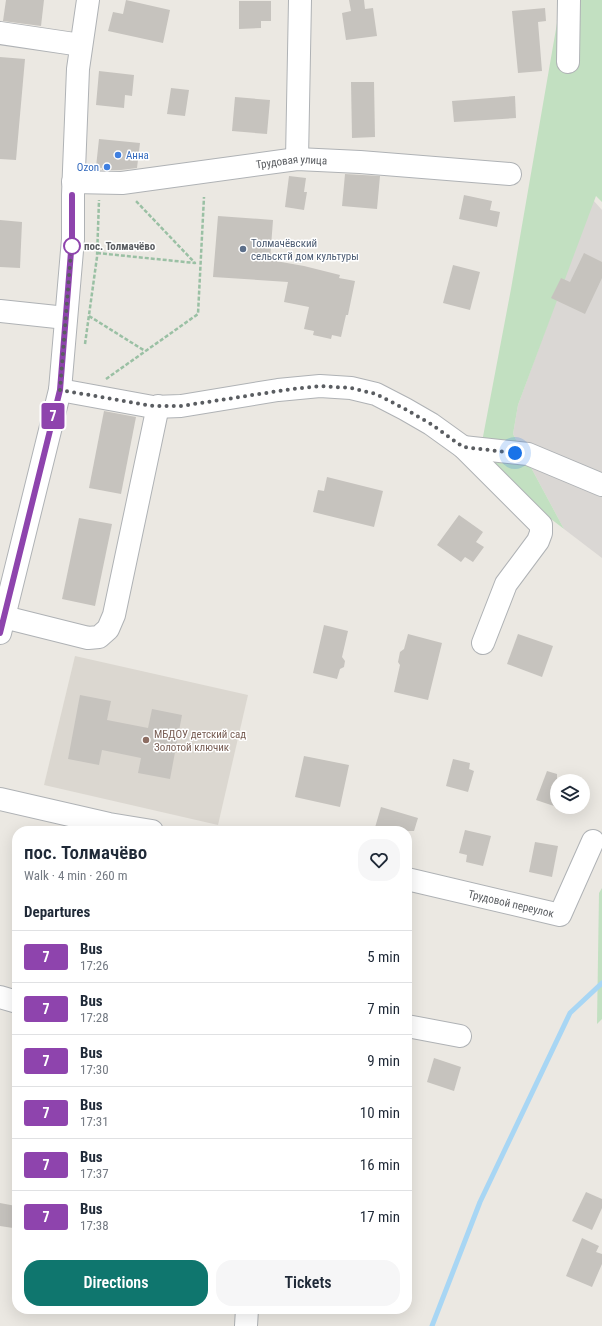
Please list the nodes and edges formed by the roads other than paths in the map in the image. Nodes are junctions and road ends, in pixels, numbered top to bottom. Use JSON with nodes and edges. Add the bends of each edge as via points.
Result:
{"nodes":[{"id":1,"x":88,"y":0,"type":"edge"},
{"id":2,"x":300,"y":0,"type":"edge"},
{"id":3,"x":569,"y":0,"type":"edge"},
{"id":4,"x":0,"y":32,"type":"edge"},
{"id":5,"x":81,"y":45,"type":"junction"},
{"id":6,"x":568,"y":62,"type":"dead end"},
{"id":7,"x":297,"y":159,"type":"junction"},
{"id":8,"x":510,"y":174,"type":"dead end"},
{"id":9,"x":73,"y":182,"type":"junction"},
{"id":10,"x":0,"y":310,"type":"edge"},
{"id":11,"x":66,"y":318,"type":"junction"},
{"id":12,"x":60,"y":390,"type":"junction"},
{"id":13,"x":158,"y":406,"type":"junction"},
{"id":14,"x":463,"y":447,"type":"junction"},
{"id":15,"x":602,"y":485,"type":"edge"},
{"id":16,"x":2,"y":625,"type":"edge"},
{"id":17,"x":483,"y":643,"type":"dead end"},
{"id":18,"x":0,"y":799,"type":"edge"},
{"id":19,"x":121,"y":826,"type":"edge"},
{"id":20,"x":593,"y":841,"type":"dead end"},
{"id":21,"x":412,"y":880,"type":"edge"},
{"id":22,"x":0,"y":997,"type":"edge"},
{"id":23,"x":12,"y":1001,"type":"edge"},
{"id":24,"x":412,"y":1027,"type":"edge"},
{"id":25,"x":460,"y":1036,"type":"dead end"},
{"id":26,"x":247,"y":1314,"type":"edge"},
{"id":27,"x":246,"y":1326,"type":"edge"}],
"edges":[{"from":1,"to":5,"type":"street"},
{"from":2,"to":7,"type":"street"},
{"from":3,"to":6,"type":"street"},
{"from":4,"to":5,"type":"street"},
{"from":5,"to":9,"type":"street"},
{"from":7,"to":8,"type":"street","name":"Трудовая улица"},
{"from":7,"to":9,"type":"street","name":"Трудовая улица","via":[[173,177],[109,183]]},
{"from":9,"to":11,"type":"street"},
{"from":10,"to":11,"type":"street"},
{"from":11,"to":12,"type":"street"},
{"from":12,"to":13,"type":"street"},
{"from":12,"to":16,"type":"street"},
{"from":13,"to":14,"type":"street","via":[[181,406],[278,390],[320,386],[351,388],[376,394],[405,409]]},
{"from":13,"to":16,"type":"street","via":[[114,615],[108,629],[99,637],[88,638]]},
{"from":14,"to":15,"type":"street","via":[[528,454]]},
{"from":14,"to":17,"type":"street","via":[[541,524],[538,541],[506,584]]},
{"from":18,"to":19,"type":"street"},
{"from":20,"to":21,"type":"street","name":"Трудовой переулок","via":[[560,915]]},
{"from":22,"to":23,"type":"street"},
{"from":24,"to":25,"type":"street"},
{"from":26,"to":27,"type":"street"}]}
